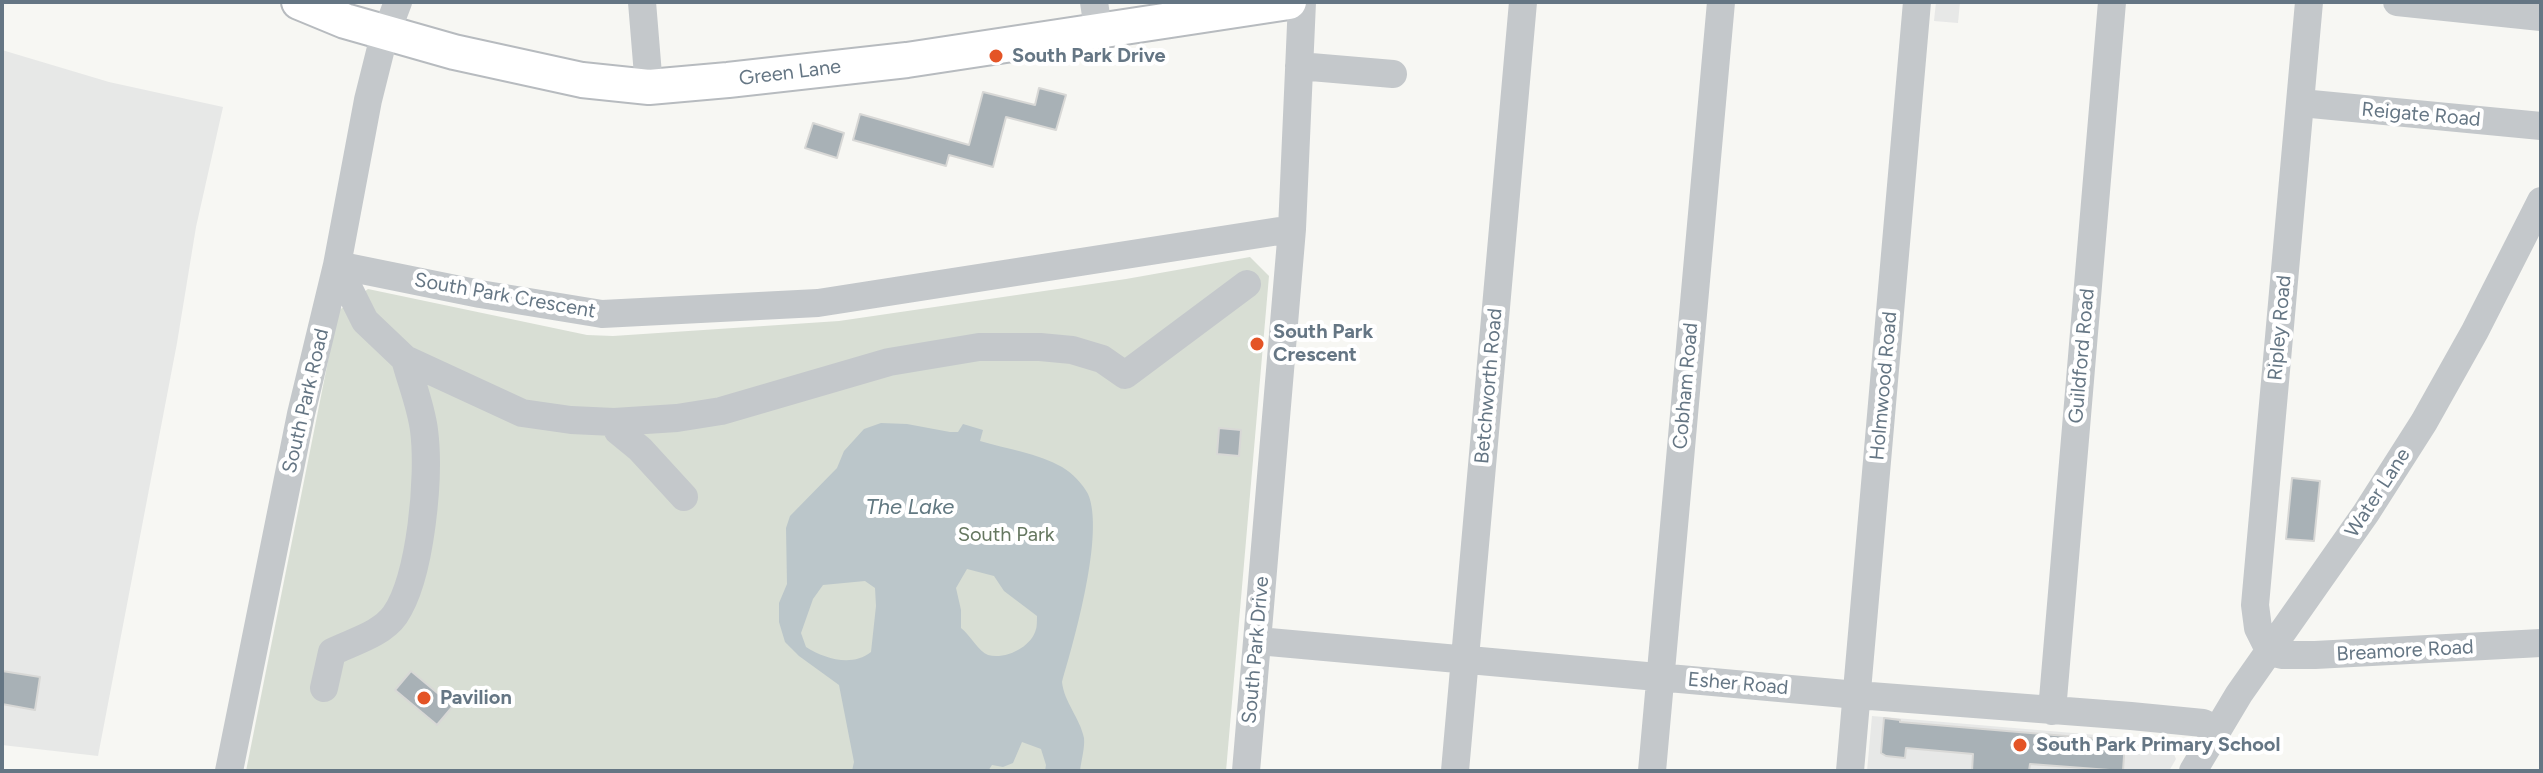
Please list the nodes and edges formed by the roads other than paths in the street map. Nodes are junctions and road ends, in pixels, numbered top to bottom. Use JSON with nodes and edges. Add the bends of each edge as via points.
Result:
{"nodes":[{"id":1,"x":299,"y":2,"type":"edge"},
{"id":2,"x":642,"y":2,"type":"edge"},
{"id":3,"x":1289,"y":2,"type":"edge"},
{"id":4,"x":1302,"y":2,"type":"edge"},
{"id":5,"x":1523,"y":2,"type":"edge"},
{"id":6,"x":1721,"y":2,"type":"edge"},
{"id":7,"x":1917,"y":2,"type":"edge"},
{"id":8,"x":2112,"y":2,"type":"edge"},
{"id":9,"x":2309,"y":2,"type":"edge"},
{"id":10,"x":2397,"y":2,"type":"edge"},
{"id":11,"x":1096,"y":16,"type":"edge"},
{"id":12,"x":392,"y":17,"type":"edge"},
{"id":13,"x":2541,"y":17,"type":"edge"},
{"id":14,"x":1299,"y":66,"type":"junction"},
{"id":15,"x":1393,"y":74,"type":"dead end"},
{"id":16,"x":649,"y":87,"type":"junction"},
{"id":17,"x":2301,"y":103,"type":"junction"},
{"id":18,"x":2541,"y":126,"type":"edge"},
{"id":19,"x":2541,"y":201,"type":"edge"},
{"id":20,"x":1292,"y":229,"type":"junction"},
{"id":21,"x":337,"y":265,"type":"junction"},
{"id":22,"x":1247,"y":284,"type":"dead end"},
{"id":23,"x":405,"y":359,"type":"junction"},
{"id":24,"x":614,"y":422,"type":"junction"},
{"id":25,"x":684,"y":497,"type":"dead end"},
{"id":26,"x":1258,"y":641,"type":"junction"},
{"id":27,"x":2541,"y":643,"type":"edge"},
{"id":28,"x":2270,"y":652,"type":"junction"},
{"id":29,"x":1464,"y":659,"type":"junction"},
{"id":30,"x":1660,"y":677,"type":"junction"},
{"id":31,"x":324,"y":688,"type":"dead end"},
{"id":32,"x":1857,"y":695,"type":"junction"},
{"id":33,"x":2052,"y":711,"type":"junction"},
{"id":34,"x":2218,"y":730,"type":"junction"},
{"id":35,"x":229,"y":771,"type":"edge"},
{"id":36,"x":1246,"y":771,"type":"edge"},
{"id":37,"x":1455,"y":771,"type":"edge"},
{"id":38,"x":1652,"y":771,"type":"edge"},
{"id":39,"x":1850,"y":771,"type":"edge"},
{"id":40,"x":2193,"y":771,"type":"edge"}],
"edges":[{"from":1,"to":12,"type":"main road","name":"Green Lane","via":[[345,21]]},
{"from":2,"to":16,"type":"street"},
{"from":3,"to":11,"type":"main road","name":"Green Lane"},
{"from":4,"to":14,"type":"street","name":"South Park Drive"},
{"from":5,"to":29,"type":"street","name":"Betchworth Road"},
{"from":6,"to":30,"type":"street","name":"Cobham Road"},
{"from":7,"to":32,"type":"street","name":"Holmwood Road"},
{"from":8,"to":33,"type":"street","name":"Guildford Road"},
{"from":9,"to":17,"type":"street","name":"Ripley Road"},
{"from":10,"to":13,"type":"street"},
{"from":11,"to":16,"type":"main road","name":"Green Lane","via":[[907,60]]},
{"from":12,"to":16,"type":"main road","name":"Green Lane","via":[[454,52],[582,80]]},
{"from":12,"to":21,"type":"street","name":"South Park Road","via":[[368,100]]},
{"from":14,"to":15,"type":"street"},
{"from":14,"to":20,"type":"street","name":"South Park Drive"},
{"from":17,"to":18,"type":"street","name":"Reigate Road"},
{"from":17,"to":28,"type":"street","name":"Ripley Road","via":[[2255,605],[2258,628]]},
{"from":19,"to":28,"type":"street","name":"Water Lane","via":[[2424,422]]},
{"from":20,"to":21,"type":"street","name":"South Park Crescent","via":[[818,303],[602,314]]},
{"from":20,"to":26,"type":"street","name":"South Park Drive"},
{"from":21,"to":23,"type":"street","via":[[365,321]]},
{"from":21,"to":35,"type":"street","name":"South Park Road","via":[[301,414]]},
{"from":22,"to":24,"type":"street","via":[[1125,375],[1102,359],[1072,350],[979,347],[889,362],[721,411]]},
{"from":23,"to":24,"type":"street","via":[[522,413]]},
{"from":23,"to":31,"type":"street","via":[[424,428],[426,460],[414,565],[394,616],[380,629],[332,652]]},
{"from":24,"to":25,"type":"street"},
{"from":26,"to":29,"type":"street","name":"Esher Road"},
{"from":26,"to":36,"type":"street","name":"South Park Drive"},
{"from":27,"to":28,"type":"street","name":"Breamore Road","via":[[2315,655]]},
{"from":28,"to":34,"type":"street","name":"Water Lane"},
{"from":29,"to":30,"type":"street","name":"Esher Road"},
{"from":29,"to":37,"type":"street","name":"Betchworth Road"},
{"from":30,"to":32,"type":"street","name":"Esher Road"},
{"from":30,"to":38,"type":"street","name":"Cobham Road"},
{"from":32,"to":33,"type":"street","name":"Esher Road"},
{"from":32,"to":39,"type":"street","name":"Holmwood Road"},
{"from":33,"to":34,"type":"street","name":"Esher Road","via":[[2203,723]]},
{"from":34,"to":40,"type":"street","name":"Water Lane"}]}
